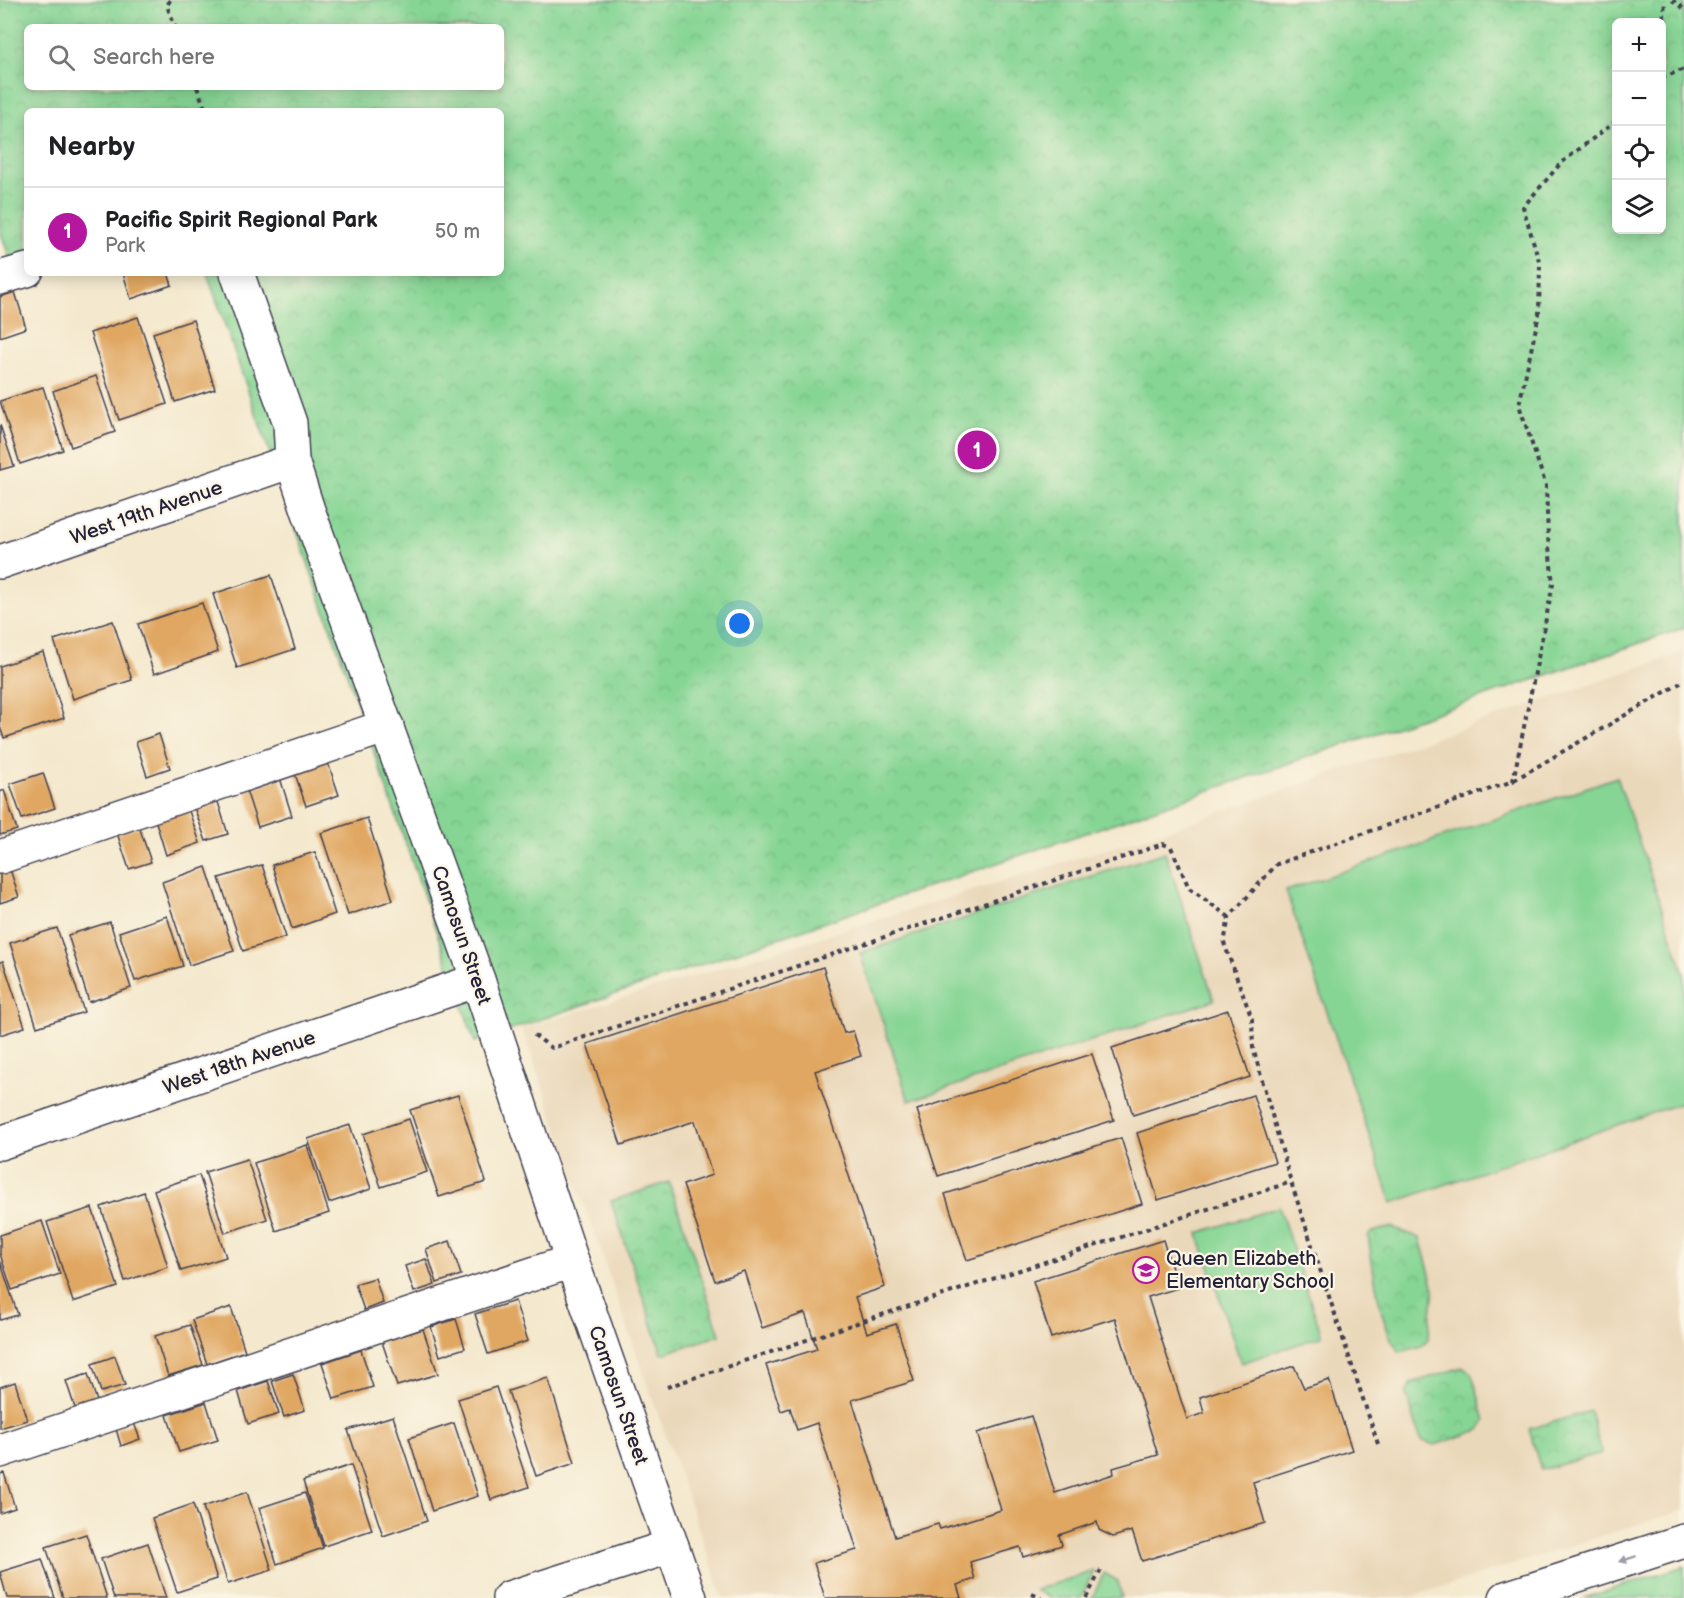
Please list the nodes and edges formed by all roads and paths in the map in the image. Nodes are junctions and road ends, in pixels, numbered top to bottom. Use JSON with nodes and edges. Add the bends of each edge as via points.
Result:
{"nodes":[{"id":1,"x":170,"y":0,"type":"edge"},
{"id":2,"x":1665,"y":0,"type":"edge"},
{"id":3,"x":1672,"y":0,"type":"edge"},
{"id":4,"x":1684,"y":9,"type":"edge"},
{"id":5,"x":1664,"y":18,"type":"edge"},
{"id":6,"x":174,"y":24,"type":"edge"},
{"id":7,"x":1684,"y":69,"type":"edge"},
{"id":8,"x":1666,"y":76,"type":"edge"},
{"id":9,"x":198,"y":90,"type":"edge"},
{"id":10,"x":205,"y":108,"type":"edge"},
{"id":11,"x":1612,"y":125,"type":"edge"},
{"id":12,"x":24,"y":271,"type":"edge"},
{"id":13,"x":238,"y":276,"type":"edge"},
{"id":14,"x":0,"y":278,"type":"edge"},
{"id":15,"x":292,"y":462,"type":"junction"},
{"id":16,"x":0,"y":562,"type":"edge"},
{"id":17,"x":1684,"y":681,"type":"edge"},
{"id":18,"x":387,"y":726,"type":"junction"},
{"id":19,"x":1513,"y":781,"type":"junction"},
{"id":20,"x":0,"y":857,"type":"edge"},
{"id":21,"x":1229,"y":917,"type":"junction"},
{"id":22,"x":478,"y":980,"type":"junction"},
{"id":23,"x":552,"y":1047,"type":"dead end"},
{"id":24,"x":0,"y":1143,"type":"edge"},
{"id":25,"x":1291,"y":1182,"type":"junction"},
{"id":26,"x":572,"y":1261,"type":"junction"},
{"id":27,"x":667,"y":1387,"type":"dead end"},
{"id":28,"x":1378,"y":1444,"type":"dead end"},
{"id":29,"x":0,"y":1452,"type":"edge"},
{"id":30,"x":1684,"y":1541,"type":"edge"},
{"id":31,"x":672,"y":1546,"type":"junction"},
{"id":32,"x":1101,"y":1570,"type":"dead end"},
{"id":33,"x":1032,"y":1593,"type":"dead end"},
{"id":34,"x":509,"y":1598,"type":"edge"},
{"id":35,"x":690,"y":1598,"type":"edge"},
{"id":36,"x":1041,"y":1598,"type":"edge"},
{"id":37,"x":1086,"y":1598,"type":"edge"},
{"id":38,"x":1506,"y":1598,"type":"edge"}],
"edges":[{"from":1,"to":6,"type":"path","via":[[167,6]]},
{"from":2,"to":5,"type":"path"},
{"from":3,"to":4,"type":"path"},
{"from":7,"to":8,"type":"path"},
{"from":9,"to":10,"type":"path"},
{"from":11,"to":19,"type":"path","via":[[1562,163],[1523,207],[1540,274],[1539,314],[1519,405],[1546,486],[1553,584]]},
{"from":12,"to":14,"type":"street"},
{"from":13,"to":15,"type":"street","name":"Camosun Street","via":[[290,423]]},
{"from":15,"to":16,"type":"street","name":"West 19th Avenue"},
{"from":15,"to":18,"type":"street","name":"Camosun Street"},
{"from":17,"to":19,"type":"path"},
{"from":18,"to":20,"type":"street"},
{"from":18,"to":22,"type":"street","name":"Camosun Street"},
{"from":19,"to":21,"type":"path","via":[[1277,864]]},
{"from":21,"to":23,"type":"path","via":[[1189,888],[1171,847],[1163,844]]},
{"from":21,"to":25,"type":"path","via":[[1224,943],[1252,1019],[1253,1048]]},
{"from":22,"to":24,"type":"street","name":"West 18th Avenue"},
{"from":22,"to":26,"type":"street","name":"Camosun Street"},
{"from":25,"to":27,"type":"path"},
{"from":25,"to":28,"type":"path"},
{"from":26,"to":29,"type":"street"},
{"from":26,"to":31,"type":"street","name":"Camosun Street"},
{"from":30,"to":38,"type":"street","one_way":true},
{"from":31,"to":34,"type":"street"},
{"from":31,"to":35,"type":"street","name":"Camosun Street"},
{"from":32,"to":37,"type":"path"},
{"from":33,"to":36,"type":"path"}]}
